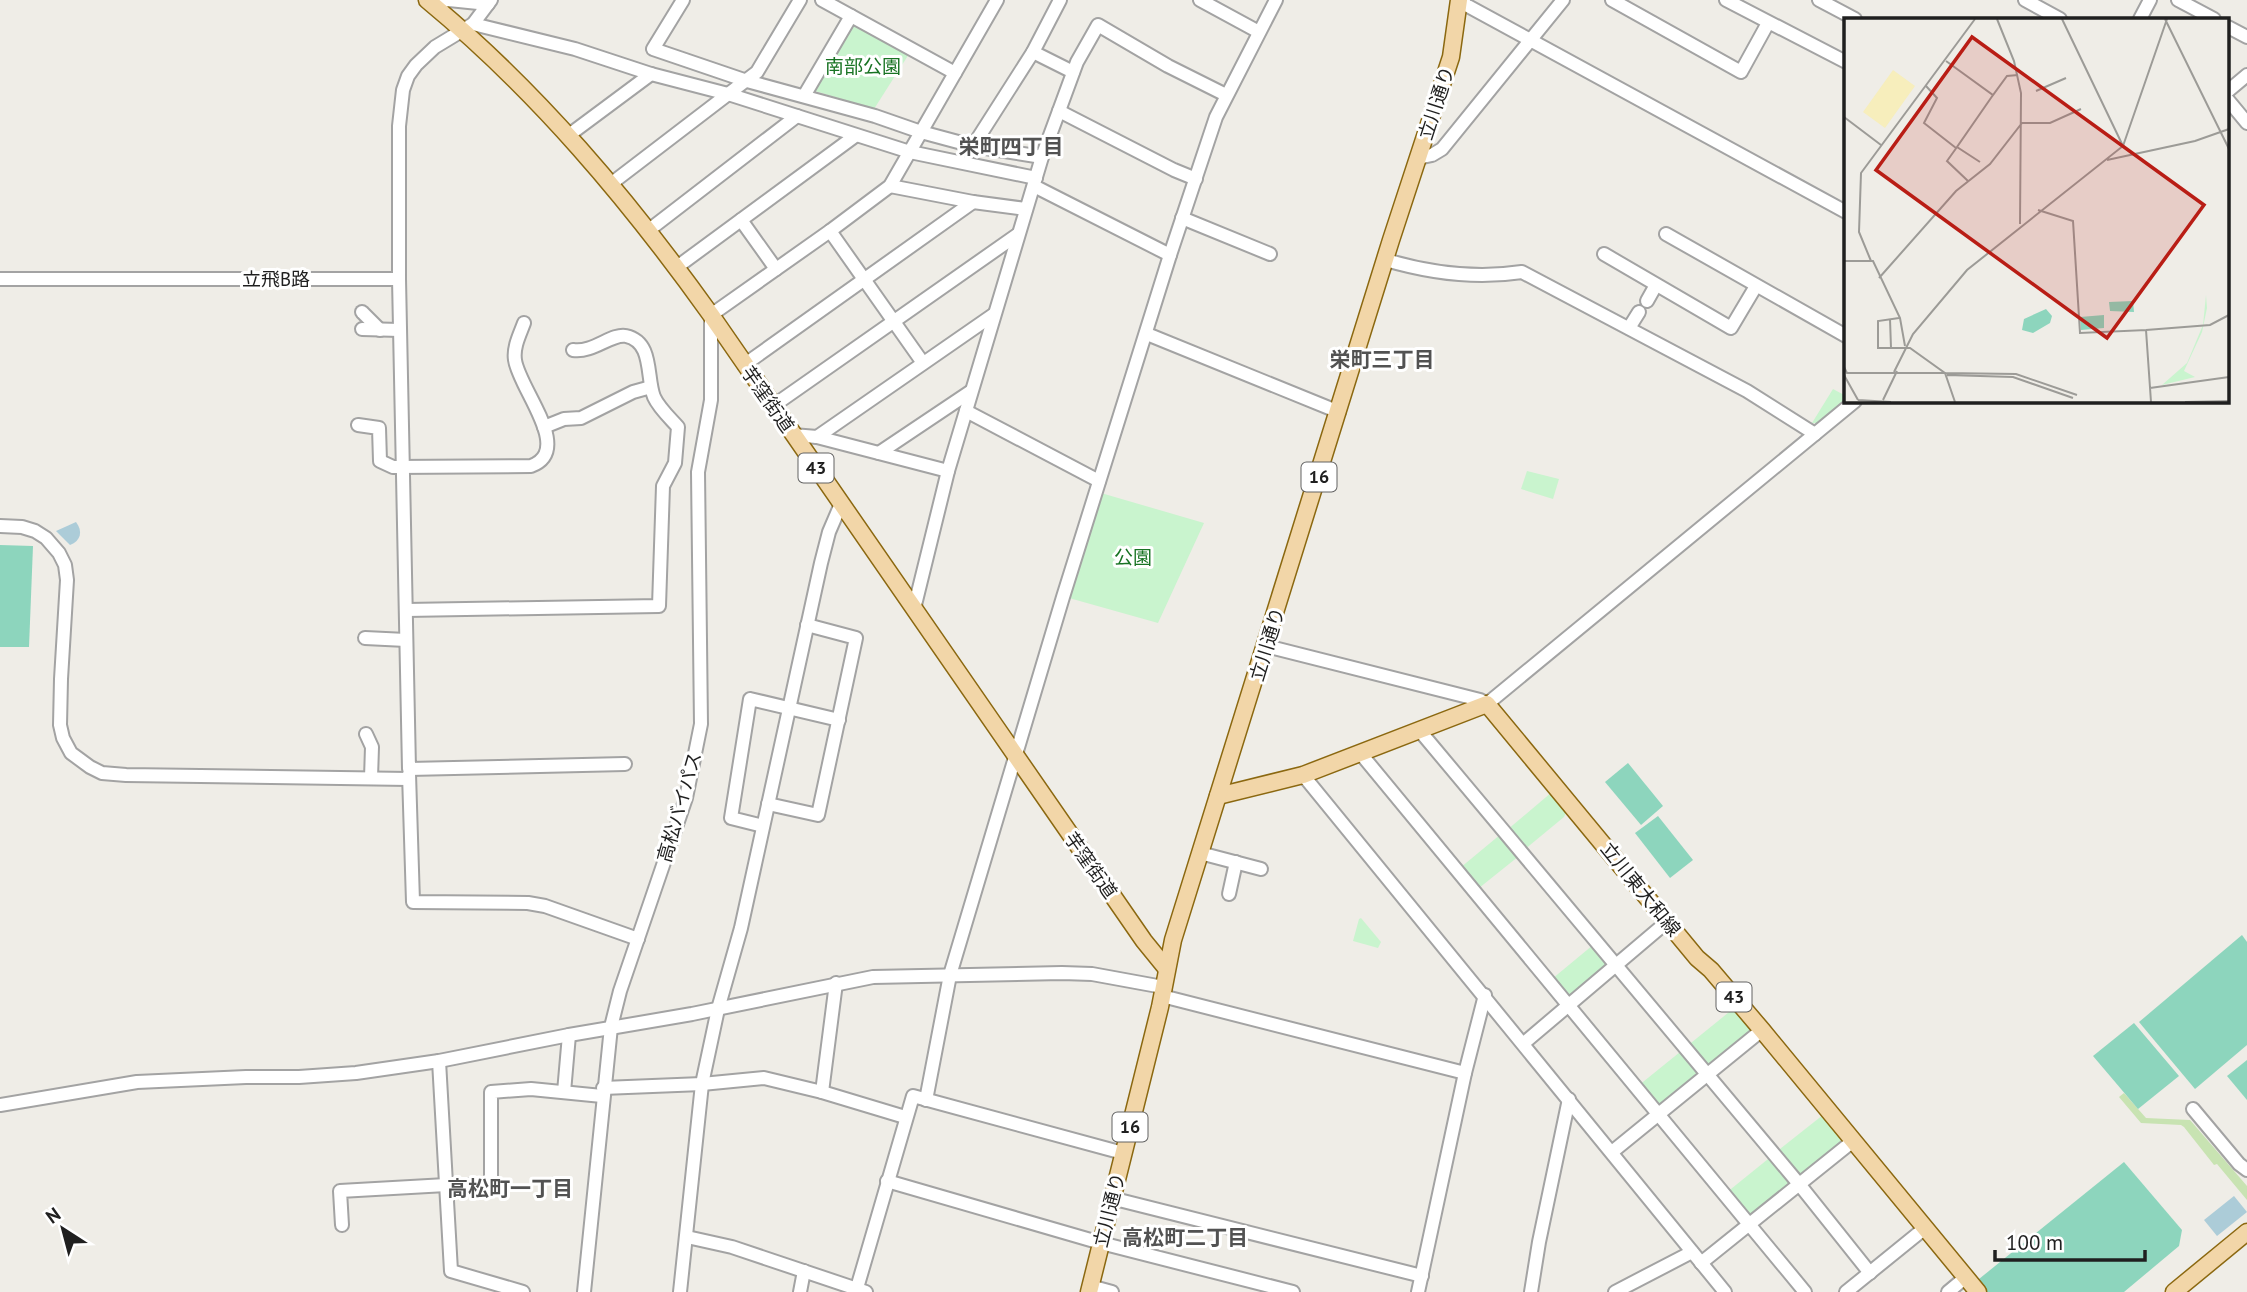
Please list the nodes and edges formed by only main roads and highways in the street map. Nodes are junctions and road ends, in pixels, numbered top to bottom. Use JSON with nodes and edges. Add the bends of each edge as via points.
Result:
{"nodes":[{"id":1,"x":1461,"y":0,"type":"edge"},
{"id":2,"x":429,"y":2,"type":"edge"},
{"id":3,"x":1218,"y":796,"type":"junction"},
{"id":4,"x":1167,"y":968,"type":"junction"},
{"id":5,"x":2247,"y":1232,"type":"edge"},
{"id":6,"x":1090,"y":1289,"type":"edge"},
{"id":7,"x":1978,"y":1292,"type":"edge"},
{"id":8,"x":2174,"y":1292,"type":"edge"}],
"edges":[{"from":1,"to":3,"type":"main road","name":"立川通り","number":"16","via":[[1451,57]]},
{"from":2,"to":4,"type":"main road","name":"芋窪街道","number":"43","via":[[468,27],[612,183],[649,230]]},
{"from":3,"to":4,"type":"main road","name":"立川通り","number":"16"},
{"from":3,"to":7,"type":"main road","name":"立川東大和線","number":"43","via":[[1303,775],[1488,704]]},
{"from":4,"to":6,"type":"main road","name":"立川通り","number":"16"},
{"from":5,"to":8,"type":"main road"}]}
